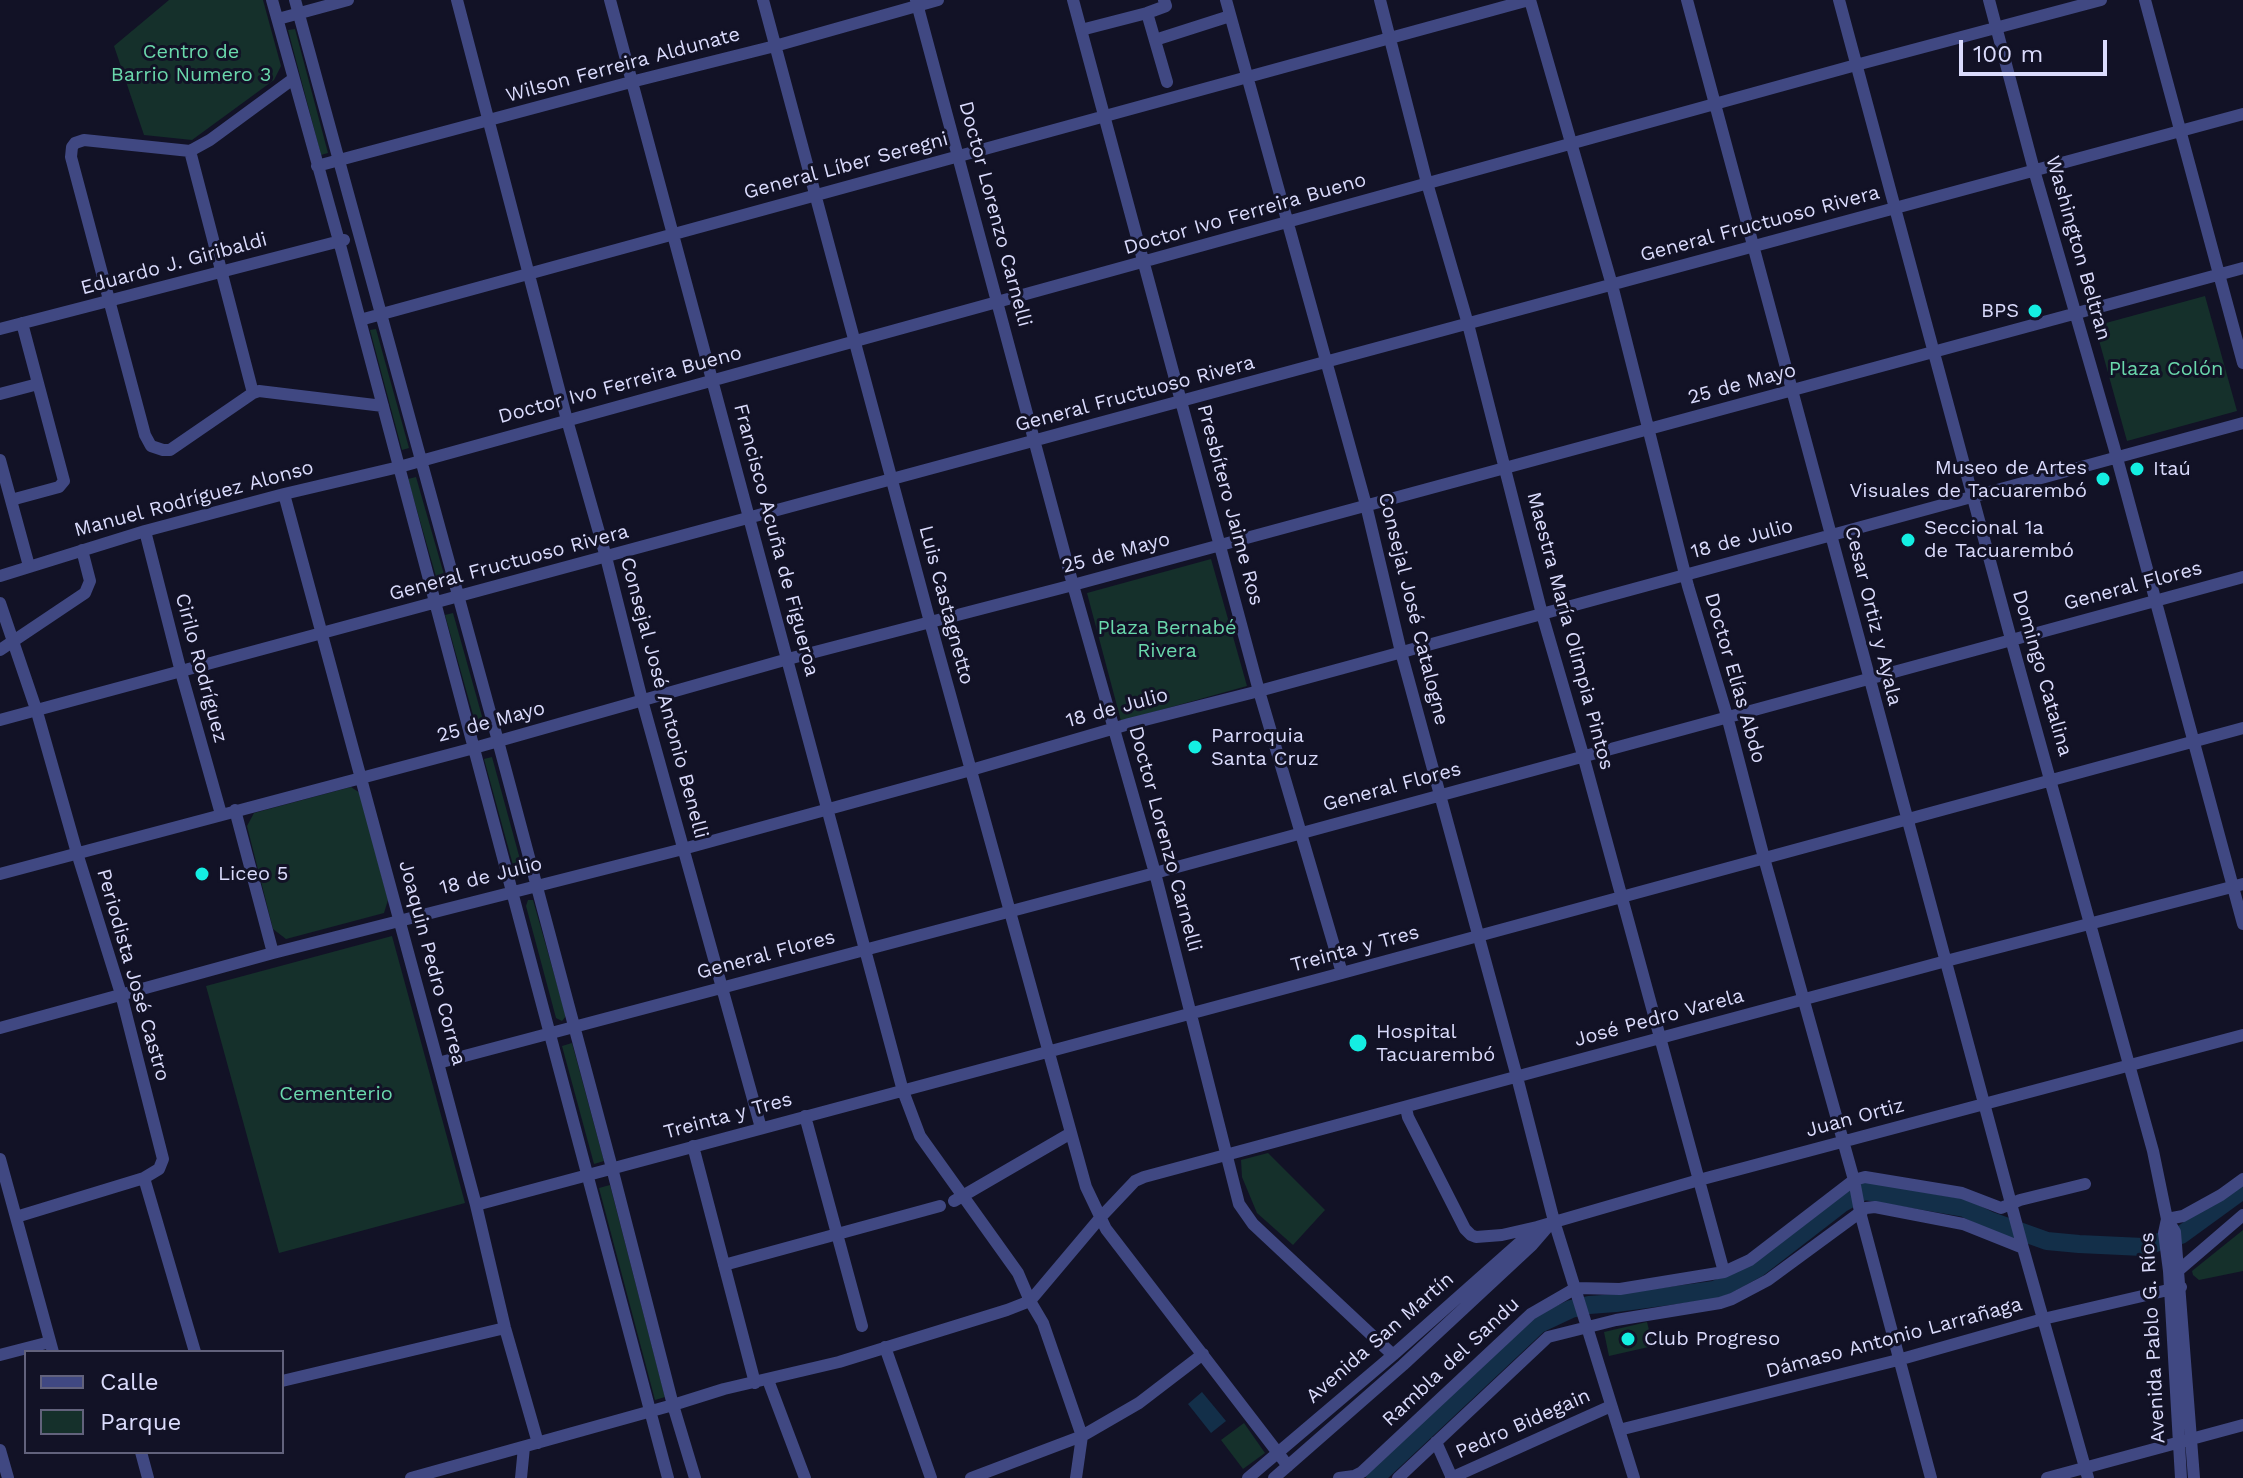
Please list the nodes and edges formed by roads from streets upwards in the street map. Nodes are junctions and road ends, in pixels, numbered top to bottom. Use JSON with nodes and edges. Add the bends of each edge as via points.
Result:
{"nodes":[{"id":1,"x":272,"y":0,"type":"edge"},
{"id":2,"x":348,"y":0,"type":"edge"},
{"id":3,"x":457,"y":0,"type":"edge"},
{"id":4,"x":610,"y":0,"type":"edge"},
{"id":5,"x":763,"y":0,"type":"edge"},
{"id":6,"x":938,"y":0,"type":"edge"},
{"id":7,"x":1073,"y":0,"type":"edge"},
{"id":8,"x":1164,"y":0,"type":"edge"},
{"id":9,"x":1226,"y":0,"type":"edge"},
{"id":10,"x":1380,"y":0,"type":"edge"},
{"id":11,"x":1529,"y":0,"type":"edge"},
{"id":12,"x":1687,"y":0,"type":"edge"},
{"id":13,"x":1839,"y":0,"type":"edge"},
{"id":14,"x":1989,"y":0,"type":"edge"},
{"id":15,"x":2101,"y":0,"type":"edge"},
{"id":16,"x":2145,"y":0,"type":"edge"},
{"id":17,"x":916,"y":3,"type":"edge"},
{"id":18,"x":297,"y":7,"type":"edge"},
{"id":19,"x":1147,"y":13,"type":"junction"},
{"id":20,"x":1230,"y":16,"type":"junction"},
{"id":21,"x":278,"y":19,"type":"junction"},
{"id":22,"x":1996,"y":28,"type":"junction"},
{"id":23,"x":1081,"y":30,"type":"junction"},
{"id":24,"x":1390,"y":37,"type":"junction"},
{"id":25,"x":1155,"y":40,"type":"junction"},
{"id":26,"x":775,"y":46,"type":"junction"},
{"id":27,"x":1856,"y":65,"type":"junction"},
{"id":28,"x":1248,"y":77,"type":"junction"},
{"id":29,"x":293,"y":79,"type":"junction"},
{"id":30,"x":631,"y":82,"type":"junction"},
{"id":31,"x":1167,"y":82,"type":"dead end"},
{"id":32,"x":1714,"y":105,"type":"junction"},
{"id":33,"x":2243,"y":114,"type":"edge"},
{"id":34,"x":1104,"y":116,"type":"junction"},
{"id":35,"x":488,"y":121,"type":"junction"},
{"id":36,"x":2181,"y":132,"type":"junction"},
{"id":37,"x":1573,"y":144,"type":"junction"},
{"id":38,"x":190,"y":151,"type":"junction"},
{"id":39,"x":959,"y":156,"type":"junction"},
{"id":40,"x":339,"y":160,"type":"junction"},
{"id":41,"x":317,"y":166,"type":"junction"},
{"id":42,"x":2034,"y":170,"type":"junction"},
{"id":43,"x":1427,"y":183,"type":"junction"},
{"id":44,"x":816,"y":195,"type":"junction"},
{"id":45,"x":1896,"y":208,"type":"junction"},
{"id":46,"x":1287,"y":223,"type":"junction"},
{"id":47,"x":673,"y":234,"type":"junction"},
{"id":48,"x":359,"y":236,"type":"junction"},
{"id":49,"x":339,"y":241,"type":"junction"},
{"id":50,"x":1753,"y":247,"type":"junction"},
{"id":51,"x":1144,"y":263,"type":"junction"},
{"id":52,"x":2243,"y":268,"type":"edge"},
{"id":53,"x":221,"y":272,"type":"junction"},
{"id":54,"x":530,"y":273,"type":"junction"},
{"id":55,"x":2218,"y":275,"type":"junction"},
{"id":56,"x":1612,"y":285,"type":"junction"},
{"id":57,"x":111,"y":301,"type":"junction"},
{"id":58,"x":997,"y":302,"type":"junction"},
{"id":59,"x":381,"y":314,"type":"junction"},
{"id":60,"x":2077,"y":314,"type":"junction"},
{"id":61,"x":360,"y":320,"type":"junction"},
{"id":62,"x":22,"y":323,"type":"junction"},
{"id":63,"x":1468,"y":324,"type":"junction"},
{"id":64,"x":0,"y":329,"type":"edge"},
{"id":65,"x":855,"y":342,"type":"junction"},
{"id":66,"x":1935,"y":351,"type":"junction"},
{"id":67,"x":1325,"y":363,"type":"junction"},
{"id":68,"x":2243,"y":363,"type":"edge"},
{"id":69,"x":712,"y":381,"type":"junction"},
{"id":70,"x":38,"y":384,"type":"junction"},
{"id":71,"x":1792,"y":391,"type":"junction"},
{"id":72,"x":253,"y":393,"type":"junction"},
{"id":73,"x":0,"y":394,"type":"edge"},
{"id":74,"x":1182,"y":402,"type":"junction"},
{"id":75,"x":383,"y":406,"type":"junction"},
{"id":76,"x":567,"y":420,"type":"junction"},
{"id":77,"x":2243,"y":423,"type":"edge"},
{"id":78,"x":1649,"y":429,"type":"junction"},
{"id":79,"x":1035,"y":442,"type":"junction"},
{"id":80,"x":2117,"y":458,"type":"junction"},
{"id":81,"x":0,"y":460,"type":"edge"},
{"id":82,"x":420,"y":461,"type":"junction"},
{"id":83,"x":399,"y":467,"type":"junction"},
{"id":84,"x":1506,"y":467,"type":"junction"},
{"id":85,"x":892,"y":480,"type":"junction"},
{"id":86,"x":3,"y":484,"type":"edge"},
{"id":87,"x":284,"y":494,"type":"junction"},
{"id":88,"x":1972,"y":497,"type":"junction"},
{"id":89,"x":11,"y":500,"type":"junction"},
{"id":90,"x":1366,"y":505,"type":"junction"},
{"id":91,"x":750,"y":518,"type":"junction"},
{"id":92,"x":145,"y":531,"type":"junction"},
{"id":93,"x":1832,"y":536,"type":"junction"},
{"id":94,"x":1221,"y":545,"type":"junction"},
{"id":95,"x":82,"y":550,"type":"junction"},
{"id":96,"x":606,"y":557,"type":"junction"},
{"id":97,"x":29,"y":566,"type":"junction"},
{"id":98,"x":1685,"y":575,"type":"junction"},
{"id":99,"x":0,"y":576,"type":"edge"},
{"id":100,"x":2243,"y":577,"type":"edge"},
{"id":101,"x":1073,"y":585,"type":"junction"},
{"id":102,"x":457,"y":598,"type":"junction"},
{"id":103,"x":2156,"y":602,"type":"junction"},
{"id":104,"x":0,"y":603,"type":"edge"},
{"id":105,"x":435,"y":604,"type":"junction"},
{"id":106,"x":1542,"y":614,"type":"junction"},
{"id":107,"x":930,"y":622,"type":"junction"},
{"id":108,"x":321,"y":634,"type":"junction"},
{"id":109,"x":2011,"y":639,"type":"junction"},
{"id":110,"x":13,"y":641,"type":"junction"},
{"id":111,"x":0,"y":650,"type":"edge"},
{"id":112,"x":1401,"y":652,"type":"junction"},
{"id":113,"x":788,"y":659,"type":"junction"},
{"id":114,"x":181,"y":672,"type":"junction"},
{"id":115,"x":1868,"y":678,"type":"junction"},
{"id":116,"x":1259,"y":691,"type":"junction"},
{"id":117,"x":642,"y":700,"type":"junction"},
{"id":118,"x":37,"y":712,"type":"junction"},
{"id":119,"x":1727,"y":716,"type":"junction"},
{"id":120,"x":0,"y":720,"type":"edge"},
{"id":121,"x":1113,"y":728,"type":"junction"},
{"id":122,"x":2243,"y":728,"type":"edge"},
{"id":123,"x":498,"y":741,"type":"junction"},
{"id":124,"x":2193,"y":742,"type":"junction"},
{"id":125,"x":474,"y":748,"type":"junction"},
{"id":126,"x":1583,"y":755,"type":"junction"},
{"id":127,"x":971,"y":770,"type":"junction"},
{"id":128,"x":360,"y":777,"type":"junction"},
{"id":129,"x":2052,"y":781,"type":"junction"},
{"id":130,"x":1440,"y":794,"type":"junction"},
{"id":131,"x":827,"y":809,"type":"junction"},
{"id":132,"x":235,"y":810,"type":"junction"},
{"id":133,"x":221,"y":814,"type":"junction"},
{"id":134,"x":1907,"y":820,"type":"junction"},
{"id":135,"x":1301,"y":832,"type":"junction"},
{"id":136,"x":683,"y":849,"type":"junction"},
{"id":137,"x":77,"y":853,"type":"junction"},
{"id":138,"x":1764,"y":858,"type":"junction"},
{"id":139,"x":1155,"y":873,"type":"junction"},
{"id":140,"x":0,"y":874,"type":"edge"},
{"id":141,"x":536,"y":885,"type":"junction"},
{"id":142,"x":2238,"y":885,"type":"edge"},
{"id":143,"x":511,"y":892,"type":"junction"},
{"id":144,"x":1621,"y":897,"type":"junction"},
{"id":145,"x":1009,"y":911,"type":"junction"},
{"id":146,"x":399,"y":920,"type":"junction"},
{"id":147,"x":2243,"y":924,"type":"edge"},
{"id":148,"x":2089,"y":925,"type":"junction"},
{"id":149,"x":1479,"y":936,"type":"junction"},
{"id":150,"x":866,"y":950,"type":"junction"},
{"id":151,"x":273,"y":953,"type":"junction"},
{"id":152,"x":1946,"y":961,"type":"junction"},
{"id":153,"x":1342,"y":973,"type":"junction"},
{"id":154,"x":723,"y":987,"type":"junction"},
{"id":155,"x":121,"y":994,"type":"junction"},
{"id":156,"x":1804,"y":1000,"type":"junction"},
{"id":157,"x":1191,"y":1013,"type":"junction"},
{"id":158,"x":0,"y":1028,"type":"edge"},
{"id":159,"x":573,"y":1028,"type":"junction"},
{"id":160,"x":551,"y":1034,"type":"junction"},
{"id":161,"x":2243,"y":1035,"type":"edge"},
{"id":162,"x":1660,"y":1038,"type":"junction"},
{"id":163,"x":1048,"y":1052,"type":"junction"},
{"id":164,"x":438,"y":1063,"type":"junction"},
{"id":165,"x":2129,"y":1066,"type":"junction"},
{"id":166,"x":1517,"y":1077,"type":"junction"},
{"id":167,"x":903,"y":1091,"type":"junction"},
{"id":168,"x":1984,"y":1104,"type":"junction"},
{"id":169,"x":1406,"y":1108,"type":"junction"},
{"id":170,"x":805,"y":1116,"type":"junction"},
{"id":171,"x":761,"y":1128,"type":"junction"},
{"id":172,"x":1071,"y":1133,"type":"junction"},
{"id":173,"x":1843,"y":1142,"type":"junction"},
{"id":174,"x":693,"y":1146,"type":"junction"},
{"id":175,"x":1226,"y":1155,"type":"junction"},
{"id":176,"x":0,"y":1159,"type":"edge"},
{"id":177,"x":612,"y":1168,"type":"junction"},
{"id":178,"x":588,"y":1174,"type":"junction"},
{"id":179,"x":144,"y":1178,"type":"junction"},
{"id":180,"x":2243,"y":1179,"type":"edge"},
{"id":181,"x":1699,"y":1180,"type":"junction"},
{"id":182,"x":3,"y":1182,"type":"edge"},
{"id":183,"x":1855,"y":1184,"type":"junction"},
{"id":184,"x":2085,"y":1184,"type":"dead end"},
{"id":185,"x":958,"y":1198,"type":"junction"},
{"id":186,"x":476,"y":1205,"type":"junction"},
{"id":187,"x":940,"y":1206,"type":"dead end"},
{"id":188,"x":1859,"y":1208,"type":"junction"},
{"id":189,"x":2014,"y":1210,"type":"junction"},
{"id":190,"x":2243,"y":1215,"type":"edge"},
{"id":191,"x":16,"y":1217,"type":"junction"},
{"id":192,"x":1100,"y":1218,"type":"junction"},
{"id":193,"x":2167,"y":1219,"type":"junction"},
{"id":194,"x":1554,"y":1221,"type":"junction"},
{"id":195,"x":1537,"y":1227,"type":"junction"},
{"id":196,"x":837,"y":1234,"type":"junction"},
{"id":197,"x":2022,"y":1245,"type":"junction"},
{"id":198,"x":2173,"y":1264,"type":"junction"},
{"id":199,"x":724,"y":1265,"type":"junction"},
{"id":200,"x":1724,"y":1272,"type":"junction"},
{"id":201,"x":2175,"y":1288,"type":"junction"},
{"id":202,"x":1577,"y":1291,"type":"junction"},
{"id":203,"x":1030,"y":1301,"type":"junction"},
{"id":204,"x":2043,"y":1319,"type":"junction"},
{"id":205,"x":1587,"y":1325,"type":"junction"},
{"id":206,"x":862,"y":1326,"type":"dead end"},
{"id":207,"x":505,"y":1328,"type":"junction"},
{"id":208,"x":51,"y":1347,"type":"edge"},
{"id":209,"x":885,"y":1347,"type":"junction"},
{"id":210,"x":194,"y":1350,"type":"edge"},
{"id":211,"x":24,"y":1351,"type":"edge"},
{"id":212,"x":1203,"y":1354,"type":"junction"},
{"id":213,"x":0,"y":1355,"type":"edge"},
{"id":214,"x":1393,"y":1355,"type":"junction"},
{"id":215,"x":1898,"y":1360,"type":"junction"},
{"id":216,"x":284,"y":1381,"type":"edge"},
{"id":217,"x":761,"y":1381,"type":"junction"},
{"id":218,"x":673,"y":1405,"type":"junction"},
{"id":219,"x":1611,"y":1406,"type":"junction"},
{"id":220,"x":650,"y":1411,"type":"junction"},
{"id":221,"x":2243,"y":1425,"type":"edge"},
{"id":222,"x":1619,"y":1430,"type":"junction"},
{"id":223,"x":1082,"y":1436,"type":"junction"},
{"id":224,"x":2192,"y":1439,"type":"junction"},
{"id":225,"x":1436,"y":1442,"type":"junction"},
{"id":226,"x":538,"y":1443,"type":"junction"},
{"id":227,"x":2178,"y":1443,"type":"junction"},
{"id":228,"x":524,"y":1447,"type":"junction"},
{"id":229,"x":0,"y":1450,"type":"edge"},
{"id":230,"x":1278,"y":1453,"type":"junction"},
{"id":231,"x":142,"y":1454,"type":"edge"},
{"id":232,"x":1288,"y":1466,"type":"junction"},
{"id":233,"x":2087,"y":1473,"type":"edge"},
{"id":234,"x":1255,"y":1476,"type":"edge"},
{"id":235,"x":8,"y":1478,"type":"edge"},
{"id":236,"x":148,"y":1478,"type":"edge"},
{"id":237,"x":411,"y":1478,"type":"edge"},
{"id":238,"x":521,"y":1478,"type":"edge"},
{"id":239,"x":668,"y":1478,"type":"edge"},
{"id":240,"x":695,"y":1478,"type":"edge"},
{"id":241,"x":805,"y":1478,"type":"edge"},
{"id":242,"x":931,"y":1478,"type":"edge"},
{"id":243,"x":971,"y":1478,"type":"edge"},
{"id":244,"x":1076,"y":1478,"type":"edge"},
{"id":245,"x":1274,"y":1478,"type":"edge"},
{"id":246,"x":1339,"y":1478,"type":"edge"},
{"id":247,"x":1398,"y":1478,"type":"edge"},
{"id":248,"x":1452,"y":1478,"type":"edge"},
{"id":249,"x":1634,"y":1478,"type":"edge"},
{"id":250,"x":1931,"y":1478,"type":"edge"},
{"id":251,"x":2047,"y":1478,"type":"edge"},
{"id":252,"x":2181,"y":1478,"type":"edge"},
{"id":253,"x":2194,"y":1478,"type":"edge"}],
"edges":[{"from":1,"to":21,"type":"street"},
{"from":2,"to":18,"type":"street"},
{"from":3,"to":35,"type":"street","name":"Consejal José Antonio Benelli"},
{"from":4,"to":30,"type":"street","name":"Francisco Acuña de Figueroa"},
{"from":5,"to":26,"type":"street","name":"Luis Castagnetto"},
{"from":6,"to":17,"type":"street","name":"Wilson Ferreira Aldunate"},
{"from":7,"to":23,"type":"street","name":"Presbítero Jaime Ros"},
{"from":8,"to":19,"type":"street","via":[[1166,6]]},
{"from":9,"to":20,"type":"street","name":"Consejal José Catalogne"},
{"from":10,"to":24,"type":"street","name":"Maestra María Olimpia Pintos"},
{"from":11,"to":24,"type":"street","name":"General Líber Seregni"},
{"from":11,"to":37,"type":"street","name":"Doctor Elías Abdo"},
{"from":12,"to":32,"type":"street","name":"Cesar Ortiz y Ayala"},
{"from":13,"to":27,"type":"street","name":"Domingo Catalina"},
{"from":14,"to":22,"type":"street","name":"Washington Beltran"},
{"from":15,"to":22,"type":"street","name":"Doctor Ivo Ferreira Bueno"},
{"from":16,"to":36,"type":"street"},
{"from":17,"to":26,"type":"street","name":"Wilson Ferreira Aldunate"},
{"from":17,"to":39,"type":"street","name":"Doctor Lorenzo Carnelli"},
{"from":18,"to":21,"type":"street"},
{"from":18,"to":40,"type":"street"},
{"from":19,"to":23,"type":"street"},
{"from":19,"to":25,"type":"street"},
{"from":20,"to":25,"type":"street"},
{"from":20,"to":28,"type":"street","name":"Consejal José Catalogne"},
{"from":21,"to":29,"type":"street"},
{"from":22,"to":27,"type":"street","name":"Doctor Ivo Ferreira Bueno"},
{"from":22,"to":42,"type":"street","name":"Washington Beltran"},
{"from":23,"to":34,"type":"street","name":"Presbítero Jaime Ros"},
{"from":24,"to":28,"type":"street","name":"General Líber Seregni"},
{"from":24,"to":43,"type":"street","name":"Maestra María Olimpia Pintos"},
{"from":25,"to":31,"type":"street"},
{"from":26,"to":30,"type":"street","name":"Wilson Ferreira Aldunate"},
{"from":26,"to":44,"type":"street","name":"Luis Castagnetto"},
{"from":27,"to":32,"type":"street","name":"Doctor Ivo Ferreira Bueno"},
{"from":27,"to":45,"type":"street","name":"Domingo Catalina"},
{"from":28,"to":34,"type":"street","name":"General Líber Seregni"},
{"from":28,"to":46,"type":"street","name":"Consejal José Catalogne"},
{"from":29,"to":38,"type":"street"},
{"from":29,"to":41,"type":"street"},
{"from":30,"to":35,"type":"street","name":"Wilson Ferreira Aldunate"},
{"from":30,"to":47,"type":"street","name":"Francisco Acuña de Figueroa"},
{"from":32,"to":37,"type":"street","name":"Doctor Ivo Ferreira Bueno"},
{"from":32,"to":50,"type":"street","name":"Cesar Ortiz y Ayala"},
{"from":33,"to":36,"type":"street","name":"General Fructuoso Rivera"},
{"from":34,"to":39,"type":"street","name":"General Líber Seregni"},
{"from":34,"to":51,"type":"street","name":"Presbítero Jaime Ros"},
{"from":35,"to":40,"type":"street","name":"Wilson Ferreira Aldunate"},
{"from":35,"to":54,"type":"street","name":"Consejal José Antonio Benelli"},
{"from":36,"to":42,"type":"street","name":"General Fructuoso Rivera"},
{"from":36,"to":55,"type":"street"},
{"from":37,"to":43,"type":"street","name":"Doctor Ivo Ferreira Bueno"},
{"from":37,"to":56,"type":"street","name":"Doctor Elías Abdo"},
{"from":38,"to":53,"type":"street"},
{"from":38,"to":57,"type":"street","via":[[75,143],[71,157]]},
{"from":39,"to":44,"type":"street","name":"General Líber Seregni"},
{"from":39,"to":58,"type":"street","name":"Doctor Lorenzo Carnelli"},
{"from":40,"to":41,"type":"street","name":"Wilson Ferreira Aldunate"},
{"from":40,"to":48,"type":"street"},
{"from":41,"to":49,"type":"street"},
{"from":42,"to":45,"type":"street","name":"General Fructuoso Rivera"},
{"from":42,"to":60,"type":"street","name":"Washington Beltran"},
{"from":43,"to":46,"type":"street","name":"Doctor Ivo Ferreira Bueno"},
{"from":43,"to":63,"type":"street","name":"Maestra María Olimpia Pintos"},
{"from":44,"to":47,"type":"street","name":"General Líber Seregni"},
{"from":44,"to":65,"type":"street","name":"Luis Castagnetto"},
{"from":45,"to":50,"type":"street","name":"General Fructuoso Rivera"},
{"from":45,"to":66,"type":"street","name":"Domingo Catalina"},
{"from":46,"to":51,"type":"street","name":"Doctor Ivo Ferreira Bueno"},
{"from":46,"to":67,"type":"street","name":"Consejal José Catalogne"},
{"from":47,"to":54,"type":"street","name":"General Líber Seregni"},
{"from":47,"to":69,"type":"street","name":"Francisco Acuña de Figueroa"},
{"from":48,"to":49,"type":"street","name":"Eduardo J. Giribaldi"},
{"from":48,"to":59,"type":"street"},
{"from":49,"to":53,"type":"street","name":"Eduardo J. Giribaldi"},
{"from":49,"to":61,"type":"street"},
{"from":50,"to":56,"type":"street","name":"General Fructuoso Rivera"},
{"from":50,"to":71,"type":"street","name":"Cesar Ortiz y Ayala"},
{"from":51,"to":58,"type":"street","name":"Doctor Ivo Ferreira Bueno"},
{"from":51,"to":74,"type":"street","name":"Presbítero Jaime Ros"},
{"from":52,"to":55,"type":"street","name":"25 de Mayo"},
{"from":53,"to":57,"type":"street","name":"Eduardo J. Giribaldi"},
{"from":53,"to":72,"type":"street"},
{"from":54,"to":59,"type":"street","name":"General Líber Seregni"},
{"from":54,"to":76,"type":"street","name":"Consejal José Antonio Benelli"},
{"from":55,"to":60,"type":"street","name":"25 de Mayo"},
{"from":55,"to":68,"type":"street"},
{"from":56,"to":63,"type":"street","name":"General Fructuoso Rivera"},
{"from":56,"to":78,"type":"street","name":"Doctor Elías Abdo"},
{"from":57,"to":62,"type":"street","name":"Eduardo J. Giribaldi"},
{"from":57,"to":72,"type":"street","via":[[151,446],[170,450]]},
{"from":58,"to":65,"type":"street","name":"Doctor Ivo Ferreira Bueno"},
{"from":58,"to":79,"type":"street","name":"Doctor Lorenzo Carnelli"},
{"from":59,"to":61,"type":"street","name":"General Líber Seregni"},
{"from":59,"to":82,"type":"street"},
{"from":60,"to":66,"type":"street","name":"25 de Mayo"},
{"from":60,"to":80,"type":"street","name":"Washington Beltran"},
{"from":61,"to":75,"type":"street"},
{"from":62,"to":64,"type":"street","name":"Eduardo J. Giribaldi"},
{"from":62,"to":70,"type":"street"},
{"from":63,"to":67,"type":"street","name":"General Fructuoso Rivera"},
{"from":63,"to":84,"type":"street","name":"Maestra María Olimpia Pintos"},
{"from":65,"to":69,"type":"street","name":"Doctor Ivo Ferreira Bueno"},
{"from":65,"to":85,"type":"street","name":"Luis Castagnetto"},
{"from":66,"to":71,"type":"street","name":"25 de Mayo"},
{"from":66,"to":88,"type":"street","name":"Domingo Catalina"},
{"from":67,"to":74,"type":"street","name":"General Fructuoso Rivera"},
{"from":67,"to":90,"type":"street","name":"Consejal José Catalogne"},
{"from":69,"to":76,"type":"street","name":"Doctor Ivo Ferreira Bueno"},
{"from":69,"to":91,"type":"street","name":"Francisco Acuña de Figueroa"},
{"from":70,"to":73,"type":"street"},
{"from":70,"to":89,"type":"street","via":[[64,481]]},
{"from":71,"to":78,"type":"street","name":"25 de Mayo"},
{"from":71,"to":93,"type":"street","name":"Cesar Ortiz y Ayala"},
{"from":72,"to":75,"type":"street"},
{"from":74,"to":79,"type":"street","name":"General Fructuoso Rivera"},
{"from":74,"to":94,"type":"street","name":"Presbítero Jaime Ros"},
{"from":75,"to":83,"type":"street"},
{"from":76,"to":82,"type":"street","name":"Doctor Ivo Ferreira Bueno"},
{"from":76,"to":96,"type":"street","name":"Consejal José Antonio Benelli"},
{"from":77,"to":80,"type":"street","name":"18 de Julio"},
{"from":78,"to":84,"type":"street","name":"25 de Mayo"},
{"from":78,"to":98,"type":"street","name":"Doctor Elías Abdo"},
{"from":79,"to":85,"type":"street","name":"General Fructuoso Rivera"},
{"from":79,"to":101,"type":"street","name":"Doctor Lorenzo Carnelli"},
{"from":80,"to":88,"type":"street","name":"18 de Julio"},
{"from":80,"to":103,"type":"street","name":"Washington Beltran"},
{"from":81,"to":86,"type":"street"},
{"from":82,"to":83,"type":"street","name":"Doctor Ivo Ferreira Bueno"},
{"from":82,"to":102,"type":"street"},
{"from":83,"to":87,"type":"street","name":"Manuel Rodríguez Alonso"},
{"from":83,"to":105,"type":"street"},
{"from":84,"to":90,"type":"street","name":"25 de Mayo"},
{"from":84,"to":106,"type":"street","name":"Maestra María Olimpia Pintos"},
{"from":85,"to":91,"type":"street","name":"General Fructuoso Rivera"},
{"from":85,"to":107,"type":"street","name":"Luis Castagnetto"},
{"from":86,"to":89,"type":"street"},
{"from":87,"to":92,"type":"street","name":"Manuel Rodríguez Alonso"},
{"from":87,"to":108,"type":"street","name":"Joaquin Pedro Correa"},
{"from":88,"to":93,"type":"street","name":"18 de Julio"},
{"from":88,"to":109,"type":"street","name":"Domingo Catalina"},
{"from":89,"to":97,"type":"street"},
{"from":90,"to":94,"type":"street","name":"25 de Mayo"},
{"from":90,"to":112,"type":"street","name":"Consejal José Catalogne"},
{"from":91,"to":96,"type":"street","name":"General Fructuoso Rivera"},
{"from":91,"to":113,"type":"street","name":"Francisco Acuña de Figueroa"},
{"from":92,"to":95,"type":"street","name":"Manuel Rodríguez Alonso"},
{"from":92,"to":114,"type":"street","name":"Cirilo Rodríguez"},
{"from":93,"to":98,"type":"street","name":"18 de Julio"},
{"from":93,"to":115,"type":"street","name":"Cesar Ortiz y Ayala"},
{"from":94,"to":101,"type":"street","name":"25 de Mayo"},
{"from":94,"to":116,"type":"street","name":"Presbítero Jaime Ros"},
{"from":95,"to":97,"type":"street","name":"Manuel Rodríguez Alonso"},
{"from":95,"to":110,"type":"street","via":[[88,589]]},
{"from":96,"to":102,"type":"street","name":"General Fructuoso Rivera"},
{"from":96,"to":117,"type":"street","name":"Consejal José Antonio Benelli"},
{"from":97,"to":99,"type":"street","name":"Manuel Rodríguez Alonso"},
{"from":98,"to":106,"type":"street","name":"18 de Julio"},
{"from":98,"to":119,"type":"street","name":"Doctor Elías Abdo"},
{"from":100,"to":103,"type":"street","name":"General Flores"},
{"from":101,"to":107,"type":"street","name":"25 de Mayo"},
{"from":101,"to":121,"type":"street","name":"Doctor Lorenzo Carnelli"},
{"from":102,"to":105,"type":"street","name":"General Fructuoso Rivera"},
{"from":102,"to":123,"type":"street"},
{"from":103,"to":109,"type":"street","name":"General Flores"},
{"from":103,"to":124,"type":"street","name":"Washington Beltran"},
{"from":104,"to":110,"type":"street","name":"Periodista José Castro"},
{"from":105,"to":108,"type":"street","name":"General Fructuoso Rivera"},
{"from":105,"to":125,"type":"street"},
{"from":106,"to":112,"type":"street","name":"18 de Julio"},
{"from":106,"to":126,"type":"street","name":"Maestra María Olimpia Pintos"},
{"from":107,"to":113,"type":"street","name":"25 de Mayo"},
{"from":107,"to":127,"type":"street","name":"Luis Castagnetto"},
{"from":108,"to":114,"type":"street","name":"General Fructuoso Rivera"},
{"from":108,"to":128,"type":"street","name":"Joaquin Pedro Correa"},
{"from":109,"to":115,"type":"street","name":"General Flores"},
{"from":109,"to":129,"type":"street","name":"Domingo Catalina"},
{"from":110,"to":111,"type":"street"},
{"from":110,"to":118,"type":"street","name":"Periodista José Castro"},
{"from":112,"to":116,"type":"street","name":"18 de Julio"},
{"from":112,"to":130,"type":"street","name":"Consejal José Catalogne"},
{"from":113,"to":117,"type":"street","name":"25 de Mayo"},
{"from":113,"to":131,"type":"street","name":"Francisco Acuña de Figueroa"},
{"from":114,"to":118,"type":"street","name":"General Fructuoso Rivera"},
{"from":114,"to":133,"type":"street","name":"Cirilo Rodríguez"},
{"from":115,"to":119,"type":"street","name":"General Flores"},
{"from":115,"to":134,"type":"street","name":"Cesar Ortiz y Ayala"},
{"from":116,"to":121,"type":"street","name":"18 de Julio"},
{"from":116,"to":135,"type":"street","name":"Presbítero Jaime Ros"},
{"from":117,"to":123,"type":"street","name":"25 de Mayo"},
{"from":117,"to":136,"type":"street","name":"Consejal José Antonio Benelli"},
{"from":118,"to":120,"type":"street","name":"General Fructuoso Rivera"},
{"from":118,"to":137,"type":"street","name":"Periodista José Castro"},
{"from":119,"to":126,"type":"street","name":"General Flores"},
{"from":119,"to":138,"type":"street","name":"Doctor Elías Abdo"},
{"from":121,"to":127,"type":"street","name":"18 de Julio"},
{"from":121,"to":139,"type":"street","name":"Doctor Lorenzo Carnelli"},
{"from":122,"to":124,"type":"street","name":"Treinta y Tres"},
{"from":123,"to":125,"type":"street","name":"25 de Mayo"},
{"from":123,"to":141,"type":"street"},
{"from":124,"to":129,"type":"street","name":"Treinta y Tres"},
{"from":124,"to":142,"type":"street","name":"Washington Beltran"},
{"from":125,"to":128,"type":"street","name":"25 de Mayo"},
{"from":125,"to":143,"type":"street"},
{"from":126,"to":130,"type":"street","name":"General Flores"},
{"from":126,"to":144,"type":"street","name":"Maestra María Olimpia Pintos"},
{"from":127,"to":131,"type":"street","name":"18 de Julio"},
{"from":127,"to":145,"type":"street","name":"Luis Castagnetto"},
{"from":128,"to":132,"type":"street","name":"25 de Mayo"},
{"from":128,"to":146,"type":"street","name":"Joaquin Pedro Correa"},
{"from":129,"to":134,"type":"street","name":"Treinta y Tres"},
{"from":129,"to":148,"type":"street","name":"Domingo Catalina"},
{"from":130,"to":135,"type":"street","name":"General Flores"},
{"from":130,"to":149,"type":"street","name":"Consejal José Catalogne"},
{"from":131,"to":136,"type":"street","name":"18 de Julio"},
{"from":131,"to":150,"type":"street","name":"Francisco Acuña de Figueroa"},
{"from":132,"to":133,"type":"street","name":"25 de Mayo"},
{"from":132,"to":151,"type":"street"},
{"from":133,"to":137,"type":"street","name":"25 de Mayo"},
{"from":134,"to":138,"type":"street","name":"Treinta y Tres"},
{"from":134,"to":152,"type":"street","name":"Cesar Ortiz y Ayala"},
{"from":135,"to":139,"type":"street","name":"General Flores"},
{"from":135,"to":153,"type":"street","name":"Presbítero Jaime Ros"},
{"from":136,"to":141,"type":"street","name":"18 de Julio"},
{"from":136,"to":154,"type":"street","name":"Consejal José Antonio Benelli"},
{"from":137,"to":140,"type":"street","name":"25 de Mayo"},
{"from":137,"to":155,"type":"street","name":"Periodista José Castro"},
{"from":138,"to":144,"type":"street","name":"Treinta y Tres"},
{"from":138,"to":156,"type":"street","name":"Doctor Elías Abdo"},
{"from":139,"to":145,"type":"street","name":"General Flores"},
{"from":139,"to":157,"type":"street","name":"Doctor Lorenzo Carnelli"},
{"from":141,"to":143,"type":"street","name":"18 de Julio"},
{"from":141,"to":159,"type":"street"},
{"from":142,"to":147,"type":"street","name":"Washington Beltran"},
{"from":142,"to":148,"type":"street","name":"José Pedro Varela"},
{"from":143,"to":146,"type":"street","name":"18 de Julio"},
{"from":143,"to":160,"type":"street"},
{"from":144,"to":149,"type":"street","name":"Treinta y Tres"},
{"from":144,"to":162,"type":"street","name":"Maestra María Olimpia Pintos"},
{"from":145,"to":150,"type":"street","name":"General Flores"},
{"from":145,"to":163,"type":"street","name":"Luis Castagnetto"},
{"from":146,"to":151,"type":"street","name":"18 de Julio"},
{"from":146,"to":164,"type":"street","name":"Joaquin Pedro Correa"},
{"from":148,"to":152,"type":"street","name":"José Pedro Varela"},
{"from":148,"to":165,"type":"street","name":"Domingo Catalina"},
{"from":149,"to":153,"type":"street","name":"Treinta y Tres"},
{"from":149,"to":166,"type":"street","name":"Consejal José Catalogne"},
{"from":150,"to":154,"type":"street","name":"General Flores"},
{"from":150,"to":167,"type":"street","name":"Francisco Acuña de Figueroa"},
{"from":151,"to":155,"type":"street","name":"18 de Julio"},
{"from":152,"to":156,"type":"street","name":"José Pedro Varela"},
{"from":152,"to":168,"type":"street","name":"Cesar Ortiz y Ayala"},
{"from":153,"to":157,"type":"street","name":"Treinta y Tres"},
{"from":154,"to":159,"type":"street","name":"General Flores"},
{"from":154,"to":171,"type":"street","name":"Consejal José Antonio Benelli"},
{"from":155,"to":158,"type":"street","name":"18 de Julio"},
{"from":155,"to":179,"type":"street","name":"Periodista José Castro","via":[[163,1159],[159,1169]]},
{"from":156,"to":162,"type":"street","name":"José Pedro Varela"},
{"from":156,"to":173,"type":"street","name":"Doctor Elías Abdo"},
{"from":157,"to":163,"type":"street","name":"Treinta y Tres"},
{"from":157,"to":175,"type":"street","name":"Doctor Lorenzo Carnelli"},
{"from":159,"to":160,"type":"street","name":"General Flores"},
{"from":159,"to":177,"type":"street"},
{"from":160,"to":164,"type":"street","name":"General Flores"},
{"from":160,"to":178,"type":"street"},
{"from":161,"to":165,"type":"street","name":"Juan Ortiz"},
{"from":162,"to":166,"type":"street","name":"José Pedro Varela"},
{"from":162,"to":181,"type":"street","name":"Maestra María Olimpia Pintos"},
{"from":163,"to":167,"type":"street","name":"Treinta y Tres"},
{"from":163,"to":172,"type":"street","name":"Luis Castagnetto"},
{"from":164,"to":186,"type":"street","name":"Joaquin Pedro Correa"},
{"from":165,"to":168,"type":"street","name":"Juan Ortiz"},
{"from":165,"to":193,"type":"street","name":"Domingo Catalina"},
{"from":166,"to":169,"type":"street","name":"José Pedro Varela"},
{"from":166,"to":194,"type":"street","name":"Consejal José Catalogne"},
{"from":167,"to":170,"type":"street","name":"Treinta y Tres"},
{"from":167,"to":185,"type":"street","name":"Francisco Acuña de Figueroa","via":[[920,1136]]},
{"from":168,"to":173,"type":"street","name":"Juan Ortiz"},
{"from":168,"to":189,"type":"street","name":"Cesar Ortiz y Ayala"},
{"from":169,"to":175,"type":"street","name":"José Pedro Varela"},
{"from":169,"to":195,"type":"street","name":"Juan Ortiz","via":[[1465,1229],[1476,1237]]},
{"from":170,"to":171,"type":"street","name":"Treinta y Tres"},
{"from":170,"to":196,"type":"street"},
{"from":171,"to":174,"type":"street","name":"Treinta y Tres"},
{"from":172,"to":185,"type":"street"},
{"from":172,"to":192,"type":"street","name":"Luis Castagnetto"},
{"from":173,"to":181,"type":"street","name":"Juan Ortiz"},
{"from":173,"to":183,"type":"street","name":"Doctor Elías Abdo"},
{"from":174,"to":177,"type":"street","name":"Treinta y Tres"},
{"from":174,"to":199,"type":"street"},
{"from":175,"to":192,"type":"street","name":"José Pedro Varela","via":[[1135,1181]]},
{"from":175,"to":214,"type":"street","name":"Doctor Lorenzo Carnelli","via":[[1245,1215]]},
{"from":176,"to":182,"type":"street"},
{"from":177,"to":178,"type":"street","name":"Treinta y Tres"},
{"from":177,"to":218,"type":"street"},
{"from":178,"to":186,"type":"street","name":"Treinta y Tres"},
{"from":178,"to":220,"type":"street"},
{"from":179,"to":191,"type":"street"},
{"from":179,"to":210,"type":"street"},
{"from":180,"to":193,"type":"street","via":[[2183,1216]]},
{"from":181,"to":194,"type":"street","name":"Juan Ortiz"},
{"from":181,"to":200,"type":"street","name":"Maestra María Olimpia Pintos"},
{"from":182,"to":191,"type":"street"},
{"from":183,"to":188,"type":"street","name":"Doctor Elías Abdo"},
{"from":183,"to":189,"type":"street","via":[[1865,1177],[1962,1193]]},
{"from":183,"to":200,"type":"street","via":[[1750,1260]]},
{"from":184,"to":189,"type":"street","via":[[2020,1200]]},
{"from":185,"to":203,"type":"street","name":"Francisco Acuña de Figueroa","via":[[1018,1273]]},
{"from":186,"to":207,"type":"street","name":"Joaquin Pedro Correa"},
{"from":187,"to":196,"type":"street"},
{"from":188,"to":197,"type":"street","via":[[1957,1223]]},
{"from":188,"to":205,"type":"street","via":[[1768,1280],[1732,1299]]},
{"from":188,"to":215,"type":"street","name":"Doctor Elías Abdo"},
{"from":189,"to":197,"type":"street","name":"Cesar Ortiz y Ayala"},
{"from":190,"to":198,"type":"street"},
{"from":191,"to":208,"type":"street"},
{"from":192,"to":203,"type":"street","name":"José Pedro Varela"},
{"from":192,"to":212,"type":"street","name":"Luis Castagnetto"},
{"from":193,"to":198,"type":"street","name":"Avenida Pablo G. Ríos"},
{"from":194,"to":195,"type":"street","name":"Juan Ortiz"},
{"from":194,"to":202,"type":"street","name":"Consejal José Catalogne"},
{"from":194,"to":232,"type":"street","name":"Avenida San Martín"},
{"from":195,"to":214,"type":"street","name":"Avenida San Martín"},
{"from":196,"to":199,"type":"street"},
{"from":196,"to":206,"type":"street"},
{"from":197,"to":204,"type":"street","name":"Cesar Ortiz y Ayala"},
{"from":198,"to":201,"type":"street","name":"Avenida Pablo G. Ríos"},
{"from":199,"to":217,"type":"street"},
{"from":200,"to":202,"type":"street"},
{"from":201,"to":204,"type":"street","name":"Dámaso Antonio Larrañaga"},
{"from":201,"to":224,"type":"street","name":"Avenida Pablo G. Ríos"},
{"from":201,"to":227,"type":"street","name":"Avenida Pablo G. Ríos"},
{"from":202,"to":205,"type":"street","name":"Consejal José Catalogne"},
{"from":202,"to":246,"type":"street","name":"Rambla del Sandu","via":[[1531,1314],[1362,1472]]},
{"from":203,"to":209,"type":"street"},
{"from":203,"to":223,"type":"street","name":"Francisco Acuña de Figueroa","via":[[1057,1359]]},
{"from":204,"to":215,"type":"street","name":"Dámaso Antonio Larrañaga"},
{"from":204,"to":233,"type":"street","name":"Cesar Ortiz y Ayala"},
{"from":205,"to":219,"type":"street","name":"Consejal José Catalogne"},
{"from":205,"to":225,"type":"street","via":[[1548,1337]]},
{"from":207,"to":216,"type":"street"},
{"from":207,"to":226,"type":"street","name":"Joaquin Pedro Correa"},
{"from":209,"to":217,"type":"street"},
{"from":209,"to":242,"type":"street"},
{"from":211,"to":213,"type":"street"},
{"from":212,"to":223,"type":"street","via":[[1139,1403]]},
{"from":212,"to":230,"type":"street","name":"Luis Castagnetto"},
{"from":214,"to":230,"type":"street","name":"Avenida San Martín"},
{"from":215,"to":222,"type":"street","name":"Dámaso Antonio Larrañaga"},
{"from":215,"to":250,"type":"street","name":"Doctor Elías Abdo"},
{"from":217,"to":218,"type":"street"},
{"from":217,"to":241,"type":"street"},
{"from":218,"to":220,"type":"street"},
{"from":218,"to":240,"type":"street"},
{"from":219,"to":222,"type":"street","name":"Consejal José Catalogne"},
{"from":219,"to":248,"type":"street","name":"Pedro Bidegain"},
{"from":220,"to":226,"type":"street"},
{"from":220,"to":239,"type":"street"},
{"from":221,"to":224,"type":"street"},
{"from":222,"to":249,"type":"street","name":"Consejal José Catalogne"},
{"from":223,"to":243,"type":"street"},
{"from":223,"to":244,"type":"street"},
{"from":224,"to":227,"type":"street"},
{"from":224,"to":253,"type":"street","name":"Avenida Pablo G. Ríos"},
{"from":225,"to":247,"type":"street"},
{"from":225,"to":248,"type":"street"},
{"from":226,"to":228,"type":"street"},
{"from":227,"to":233,"type":"street"},
{"from":227,"to":252,"type":"street","name":"Avenida Pablo G. Ríos"},
{"from":228,"to":237,"type":"street"},
{"from":228,"to":238,"type":"street"},
{"from":229,"to":235,"type":"street"},
{"from":230,"to":232,"type":"street","name":"Luis Castagnetto"},
{"from":230,"to":234,"type":"street","name":"Avenida San Martín"},
{"from":231,"to":236,"type":"street"},
{"from":232,"to":245,"type":"street","name":"Avenida San Martín"},
{"from":233,"to":251,"type":"street"}]}
